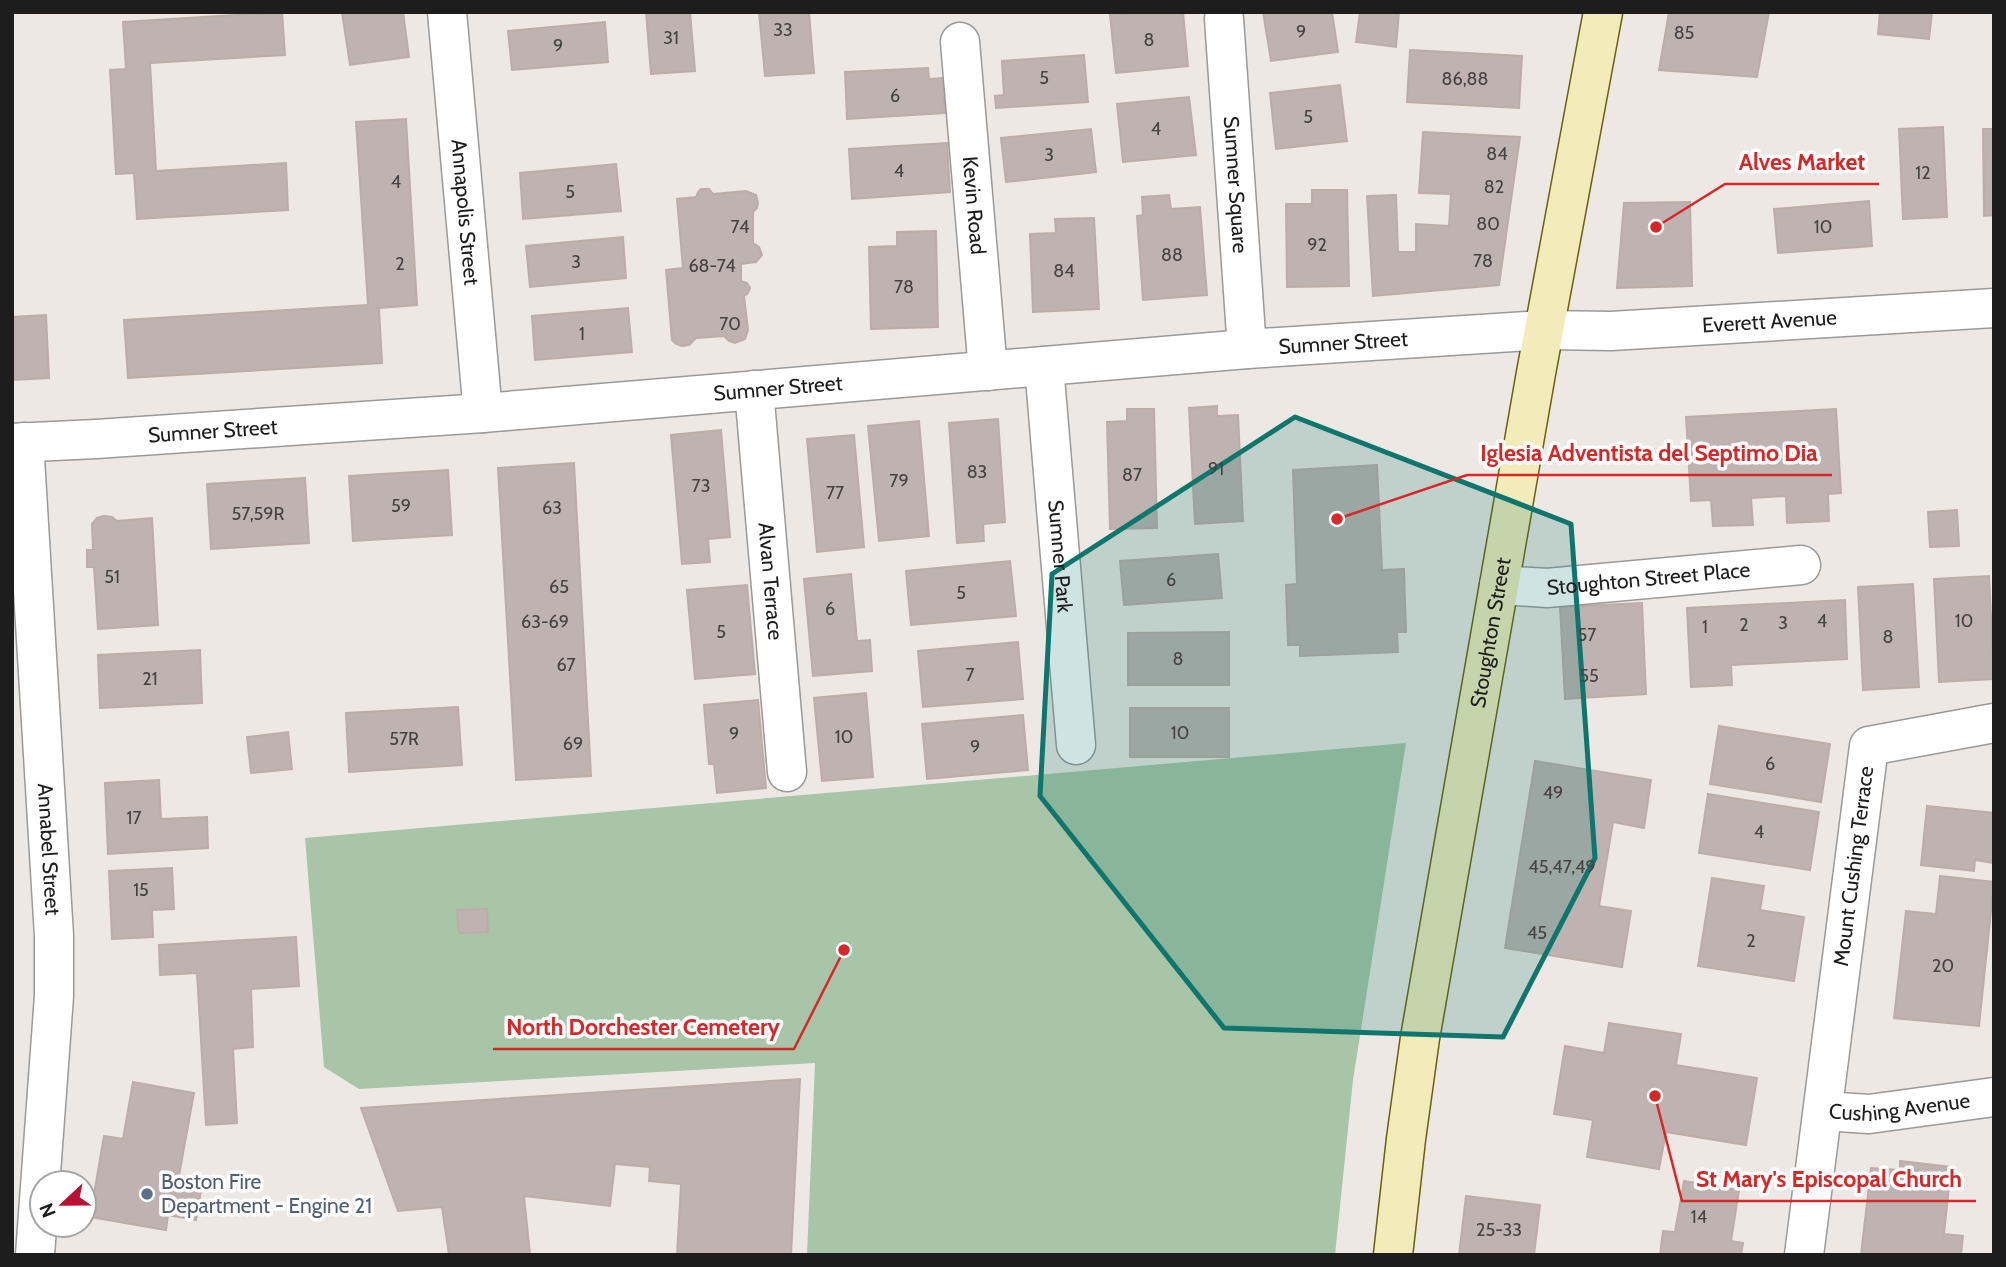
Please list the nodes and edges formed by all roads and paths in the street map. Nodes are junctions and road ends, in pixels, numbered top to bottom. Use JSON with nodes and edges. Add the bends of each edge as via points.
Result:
{"nodes":[{"id":1,"x":447,"y":12,"type":"edge"},
{"id":2,"x":1603,"y":12,"type":"edge"},
{"id":3,"x":1224,"y":19,"type":"dead end"},
{"id":4,"x":960,"y":42,"type":"dead end"},
{"id":5,"x":1994,"y":308,"type":"edge"},
{"id":6,"x":1544,"y":330,"type":"junction"},
{"id":7,"x":1247,"y":349,"type":"junction"},
{"id":8,"x":1044,"y":366,"type":"junction"},
{"id":9,"x":988,"y":371,"type":"junction"},
{"id":10,"x":754,"y":390,"type":"junction"},
{"id":11,"x":483,"y":413,"type":"junction"},
{"id":12,"x":18,"y":442,"type":"edge"},
{"id":13,"x":1801,"y":565,"type":"dead end"},
{"id":14,"x":1499,"y":585,"type":"junction"},
{"id":15,"x":1994,"y":723,"type":"edge"},
{"id":16,"x":1076,"y":745,"type":"dead end"},
{"id":17,"x":787,"y":772,"type":"dead end"},
{"id":18,"x":1994,"y":1097,"type":"edge"},
{"id":19,"x":1823,"y":1111,"type":"junction"},
{"id":20,"x":35,"y":1255,"type":"edge"},
{"id":21,"x":1393,"y":1255,"type":"edge"},
{"id":22,"x":1804,"y":1255,"type":"edge"}],
"edges":[{"from":1,"to":11,"type":"street","name":"Annapolis Street"},
{"from":2,"to":6,"type":"main road","name":"Stoughton Street"},
{"from":3,"to":7,"type":"street","name":"Sumner Square"},
{"from":4,"to":9,"type":"street","name":"Kevin Road"},
{"from":5,"to":6,"type":"street","name":"Everett Avenue","via":[[1611,331]]},
{"from":6,"to":7,"type":"street","name":"Sumner Street"},
{"from":6,"to":14,"type":"main road","name":"Stoughton Street"},
{"from":7,"to":8,"type":"street","name":"Sumner Street"},
{"from":8,"to":9,"type":"street","name":"Sumner Street"},
{"from":8,"to":16,"type":"street","name":"Sumner Park"},
{"from":9,"to":10,"type":"street","name":"Sumner Street"},
{"from":10,"to":11,"type":"street","name":"Sumner Street"},
{"from":10,"to":17,"type":"street","name":"Alvan Terrace"},
{"from":11,"to":12,"type":"street","name":"Sumner Street"},
{"from":12,"to":20,"type":"street","name":"Annabel Street","via":[[54,936],[54,996]]},
{"from":13,"to":14,"type":"street","name":"Stoughton Street Place","via":[[1547,588]]},
{"from":14,"to":21,"type":"main road","name":"Stoughton Street","via":[[1420,1038]]},
{"from":15,"to":19,"type":"street","name":"Mount Cushing Terrace","via":[[1869,746]]},
{"from":18,"to":19,"type":"street","name":"Cushing Avenue","via":[[1868,1114]]},
{"from":19,"to":22,"type":"street","name":"Cushing Avenue"}]}
